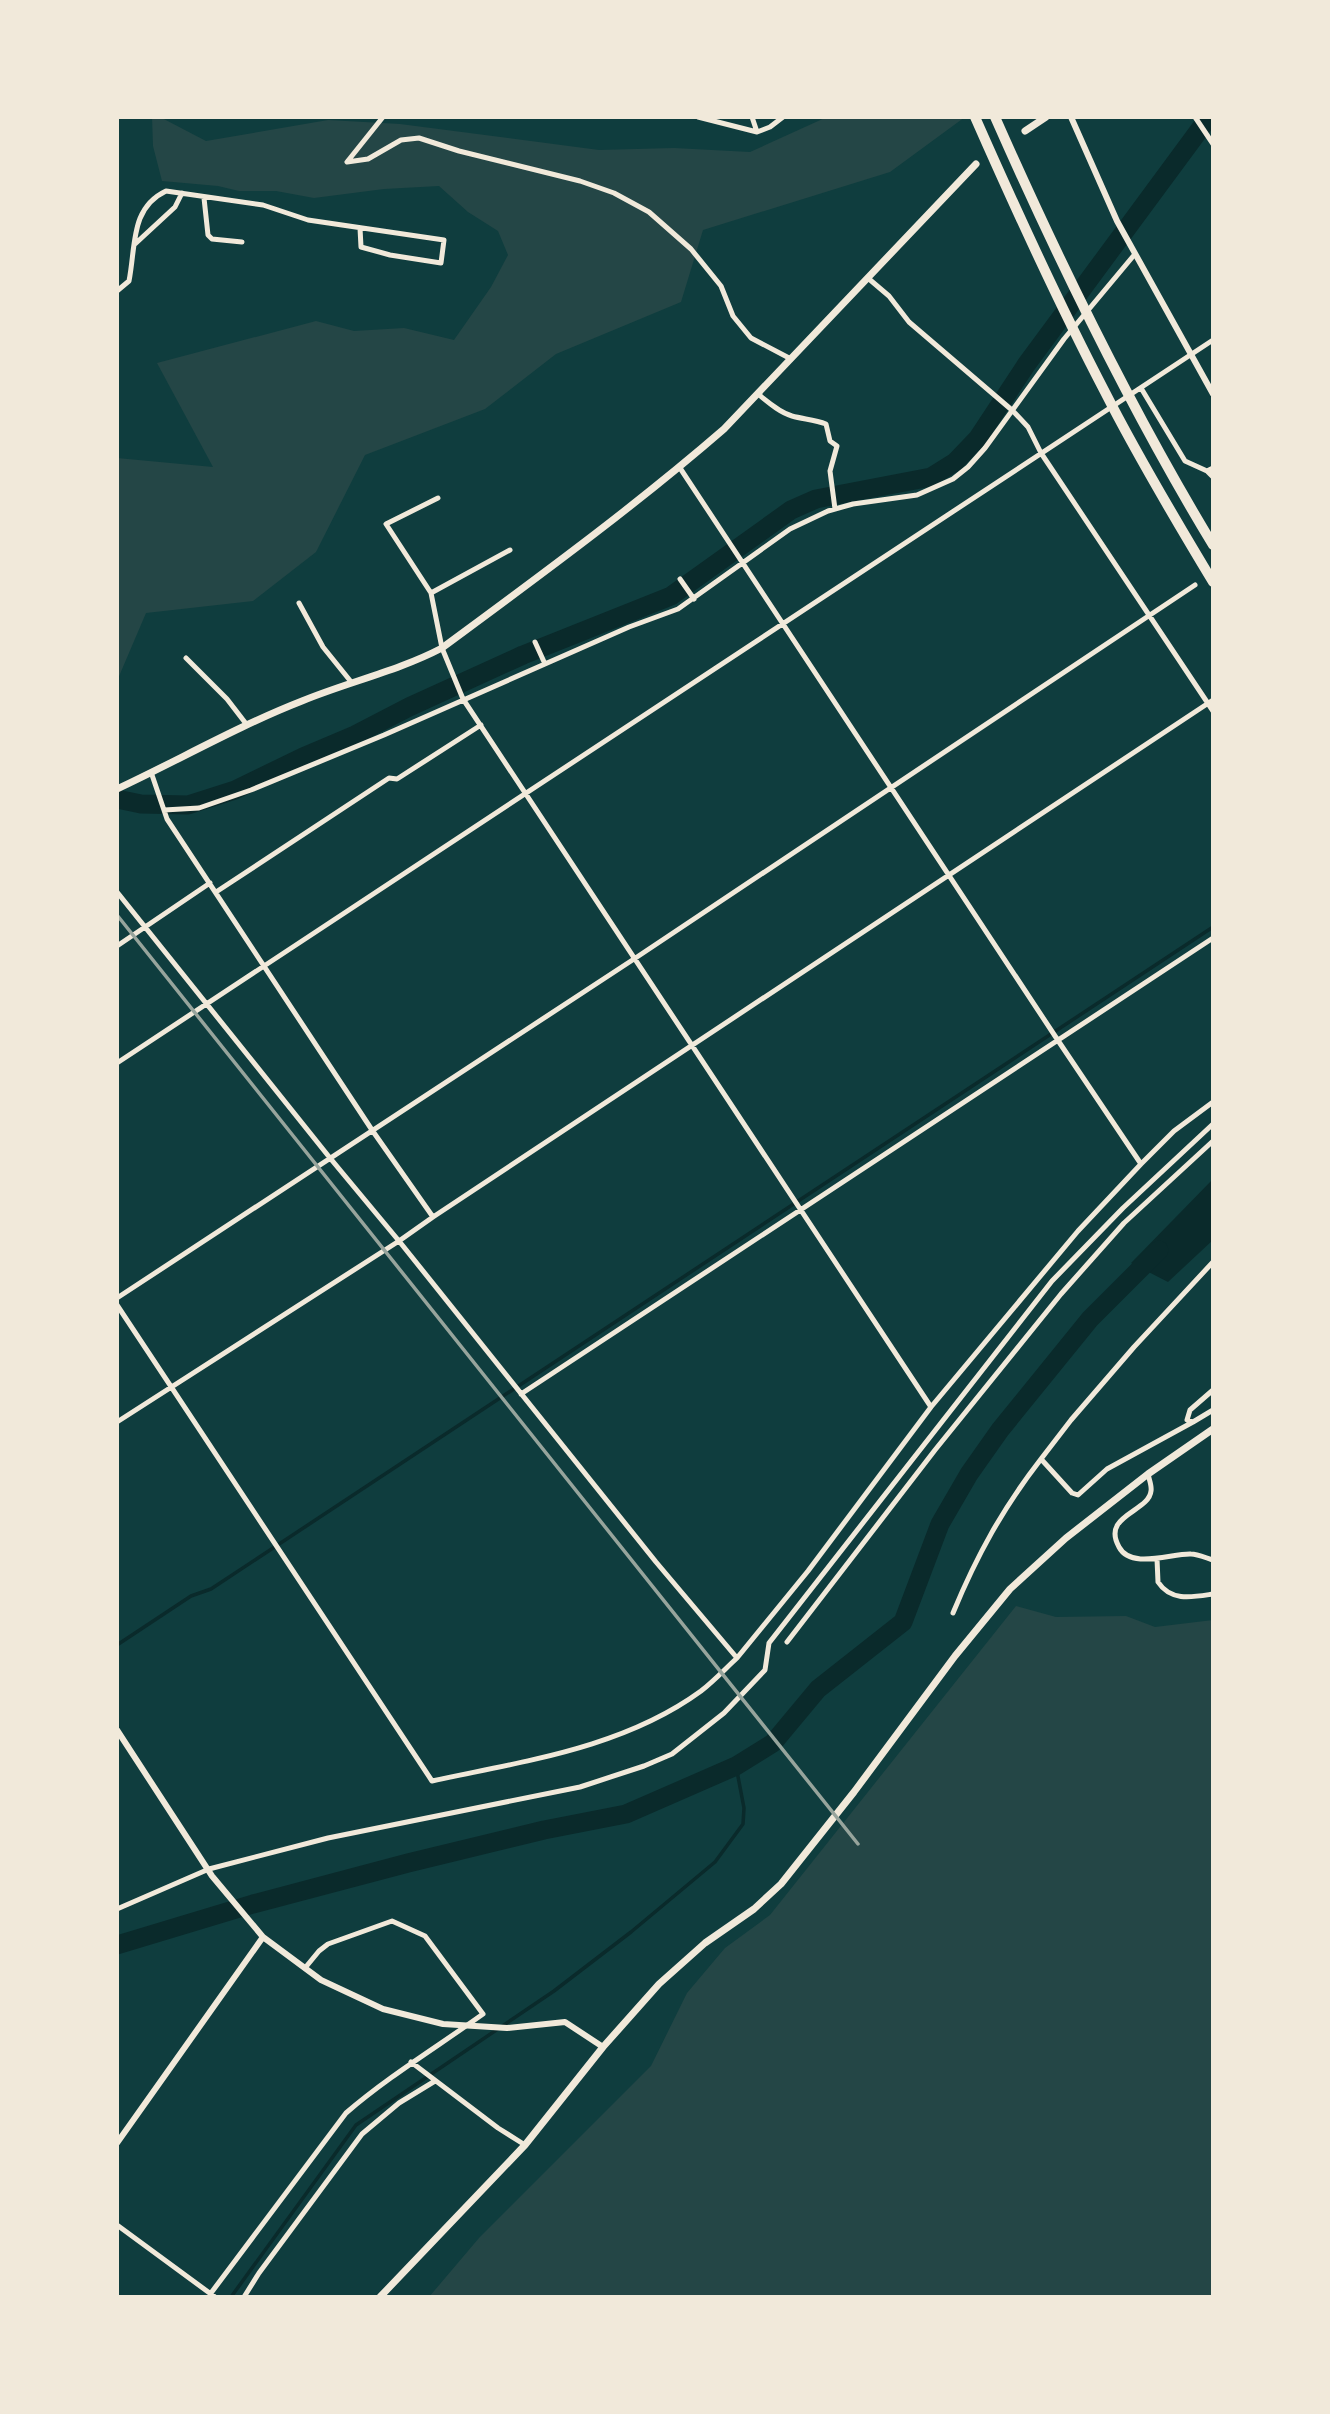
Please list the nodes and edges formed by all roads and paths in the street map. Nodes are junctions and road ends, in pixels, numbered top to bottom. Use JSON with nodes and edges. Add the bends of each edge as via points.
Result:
{"nodes":[{"id":1,"x":383,"y":117,"type":"edge"},
{"id":2,"x":698,"y":117,"type":"edge"},
{"id":3,"x":752,"y":117,"type":"edge"},
{"id":4,"x":783,"y":117,"type":"edge"},
{"id":5,"x":975,"y":117,"type":"edge"},
{"id":6,"x":995,"y":117,"type":"edge"},
{"id":7,"x":1046,"y":117,"type":"edge"},
{"id":8,"x":1072,"y":117,"type":"edge"},
{"id":9,"x":1195,"y":117,"type":"edge"},
{"id":10,"x":1025,"y":131,"type":"dead end"},
{"id":11,"x":757,"y":132,"type":"junction"},
{"id":12,"x":1211,"y":141,"type":"edge"},
{"id":13,"x":976,"y":164,"type":"dead end"},
{"id":14,"x":182,"y":193,"type":"junction"},
{"id":15,"x":204,"y":198,"type":"junction"},
{"id":16,"x":360,"y":228,"type":"junction"},
{"id":17,"x":242,"y":242,"type":"dead end"},
{"id":18,"x":134,"y":245,"type":"junction"},
{"id":19,"x":1135,"y":254,"type":"junction"},
{"id":20,"x":869,"y":279,"type":"junction"},
{"id":21,"x":117,"y":291,"type":"edge"},
{"id":22,"x":1213,"y":340,"type":"edge"},
{"id":23,"x":1192,"y":354,"type":"junction"},
{"id":24,"x":791,"y":359,"type":"junction"},
{"id":25,"x":1141,"y":388,"type":"junction"},
{"id":26,"x":758,"y":394,"type":"junction"},
{"id":27,"x":1213,"y":394,"type":"edge"},
{"id":28,"x":1013,"y":411,"type":"junction"},
{"id":29,"x":1041,"y":453,"type":"junction"},
{"id":30,"x":680,"y":468,"type":"junction"},
{"id":31,"x":1210,"y":470,"type":"edge"},
{"id":32,"x":1213,"y":477,"type":"edge"},
{"id":33,"x":438,"y":498,"type":"dead end"},
{"id":34,"x":835,"y":509,"type":"junction"},
{"id":35,"x":1213,"y":545,"type":"edge"},
{"id":36,"x":510,"y":550,"type":"dead end"},
{"id":37,"x":743,"y":563,"type":"junction"},
{"id":38,"x":680,"y":579,"type":"dead end"},
{"id":39,"x":1213,"y":582,"type":"edge"},
{"id":40,"x":1195,"y":585,"type":"dead end"},
{"id":41,"x":431,"y":593,"type":"junction"},
{"id":42,"x":694,"y":599,"type":"junction"},
{"id":43,"x":299,"y":603,"type":"dead end"},
{"id":44,"x":1151,"y":616,"type":"junction"},
{"id":45,"x":783,"y":623,"type":"junction"},
{"id":46,"x":535,"y":642,"type":"dead end"},
{"id":47,"x":442,"y":648,"type":"junction"},
{"id":48,"x":186,"y":658,"type":"dead end"},
{"id":49,"x":545,"y":664,"type":"junction"},
{"id":50,"x":352,"y":683,"type":"junction"},
{"id":51,"x":463,"y":699,"type":"junction"},
{"id":52,"x":1210,"y":702,"type":"edge"},
{"id":53,"x":1213,"y":711,"type":"edge"},
{"id":54,"x":247,"y":725,"type":"junction"},
{"id":55,"x":481,"y":725,"type":"junction"},
{"id":56,"x":151,"y":772,"type":"junction"},
{"id":57,"x":891,"y":788,"type":"junction"},
{"id":58,"x":117,"y":789,"type":"edge"},
{"id":59,"x":526,"y":792,"type":"junction"},
{"id":60,"x":164,"y":810,"type":"junction"},
{"id":61,"x":949,"y":876,"type":"junction"},
{"id":62,"x":210,"y":883,"type":"junction"},
{"id":63,"x":117,"y":892,"type":"edge"},
{"id":64,"x":216,"y":892,"type":"junction"},
{"id":65,"x":146,"y":928,"type":"junction"},
{"id":66,"x":1213,"y":937,"type":"edge"},
{"id":67,"x":117,"y":946,"type":"edge"},
{"id":68,"x":634,"y":959,"type":"junction"},
{"id":69,"x":264,"y":965,"type":"junction"},
{"id":70,"x":207,"y":1003,"type":"junction"},
{"id":71,"x":1057,"y":1039,"type":"junction"},
{"id":72,"x":691,"y":1045,"type":"junction"},
{"id":73,"x":117,"y":1063,"type":"edge"},
{"id":74,"x":1213,"y":1101,"type":"edge"},
{"id":75,"x":1213,"y":1124,"type":"edge"},
{"id":76,"x":372,"y":1130,"type":"junction"},
{"id":77,"x":1213,"y":1142,"type":"edge"},
{"id":78,"x":330,"y":1158,"type":"junction"},
{"id":79,"x":1141,"y":1164,"type":"junction"},
{"id":80,"x":800,"y":1210,"type":"junction"},
{"id":81,"x":433,"y":1217,"type":"junction"},
{"id":82,"x":399,"y":1241,"type":"junction"},
{"id":83,"x":1213,"y":1262,"type":"edge"},
{"id":84,"x":117,"y":1298,"type":"edge"},
{"id":85,"x":117,"y":1304,"type":"edge"},
{"id":86,"x":172,"y":1387,"type":"junction"},
{"id":87,"x":1213,"y":1390,"type":"edge"},
{"id":88,"x":522,"y":1394,"type":"junction"},
{"id":89,"x":931,"y":1407,"type":"junction"},
{"id":90,"x":1213,"y":1410,"type":"edge"},
{"id":91,"x":117,"y":1422,"type":"edge"},
{"id":92,"x":1193,"y":1422,"type":"junction"},
{"id":93,"x":1213,"y":1429,"type":"edge"},
{"id":94,"x":1041,"y":1459,"type":"junction"},
{"id":95,"x":1148,"y":1474,"type":"junction"},
{"id":96,"x":1157,"y":1559,"type":"junction"},
{"id":97,"x":1213,"y":1560,"type":"edge"},
{"id":98,"x":1213,"y":1594,"type":"edge"},
{"id":99,"x":953,"y":1613,"type":"dead end"},
{"id":100,"x":787,"y":1642,"type":"dead end"},
{"id":101,"x":737,"y":1658,"type":"junction"},
{"id":102,"x":117,"y":1730,"type":"edge"},
{"id":103,"x":210,"y":1872,"type":"junction"},
{"id":104,"x":117,"y":1909,"type":"edge"},
{"id":105,"x":263,"y":1937,"type":"junction"},
{"id":106,"x":305,"y":1968,"type":"junction"},
{"id":107,"x":603,"y":2047,"type":"junction"},
{"id":108,"x":411,"y":2062,"type":"junction"},
{"id":109,"x":435,"y":2081,"type":"junction"},
{"id":110,"x":117,"y":2143,"type":"edge"},
{"id":111,"x":525,"y":2145,"type":"junction"},
{"id":112,"x":117,"y":2225,"type":"edge"},
{"id":113,"x":211,"y":2296,"type":"edge"},
{"id":114,"x":244,"y":2297,"type":"edge"},
{"id":115,"x":380,"y":2297,"type":"edge"}],
"edges":[{"from":1,"to":24,"type":"street","via":[[347,162],[368,159],[401,140],[419,138],[614,193],[649,212],[691,249],[721,286],[733,316],[751,338]]},
{"from":2,"to":11,"type":"street"},
{"from":3,"to":11,"type":"street"},
{"from":4,"to":11,"type":"street"},
{"from":5,"to":39,"type":"highway","via":[[1105,393]]},
{"from":6,"to":35,"type":"highway","via":[[1123,387]]},
{"from":7,"to":10,"type":"main road"},
{"from":8,"to":19,"type":"street"},
{"from":9,"to":12,"type":"street"},
{"from":13,"to":20,"type":"main road"},
{"from":14,"to":15,"type":"street"},
{"from":14,"to":18,"type":"street","via":[[167,216]]},
{"from":14,"to":18,"type":"street","via":[[166,191],[144,206]]},
{"from":15,"to":16,"type":"street","via":[[263,205],[308,220]]},
{"from":15,"to":17,"type":"street","via":[[208,235]]},
{"from":16,"to":16,"type":"street","via":[[444,240],[441,263],[360,247]]},
{"from":18,"to":21,"type":"street","via":[[129,281]]},
{"from":19,"to":23,"type":"street"},
{"from":19,"to":28,"type":"street"},
{"from":20,"to":24,"type":"main road"},
{"from":20,"to":28,"type":"street","via":[[909,322]]},
{"from":22,"to":23,"type":"street"},
{"from":23,"to":25,"type":"street"},
{"from":23,"to":27,"type":"street"},
{"from":24,"to":26,"type":"main road"},
{"from":25,"to":29,"type":"street"},
{"from":25,"to":31,"type":"street","via":[[1185,461]]},
{"from":26,"to":30,"type":"main road"},
{"from":26,"to":34,"type":"street","via":[[792,416],[826,424],[830,441],[837,446],[830,471]]},
{"from":28,"to":29,"type":"street"},
{"from":28,"to":34,"type":"street","via":[[953,479],[917,495]]},
{"from":29,"to":44,"type":"street"},
{"from":29,"to":45,"type":"street"},
{"from":30,"to":37,"type":"street"},
{"from":30,"to":47,"type":"main road"},
{"from":31,"to":32,"type":"street"},
{"from":33,"to":41,"type":"street","via":[[386,524]]},
{"from":34,"to":37,"type":"street","via":[[790,529]]},
{"from":36,"to":41,"type":"street"},
{"from":37,"to":42,"type":"street"},
{"from":37,"to":45,"type":"street"},
{"from":38,"to":42,"type":"street"},
{"from":40,"to":44,"type":"street"},
{"from":41,"to":47,"type":"street"},
{"from":42,"to":49,"type":"street"},
{"from":43,"to":50,"type":"street","via":[[323,647]]},
{"from":44,"to":52,"type":"street"},
{"from":44,"to":57,"type":"street"},
{"from":45,"to":57,"type":"street"},
{"from":45,"to":59,"type":"street"},
{"from":46,"to":49,"type":"street"},
{"from":47,"to":50,"type":"main road"},
{"from":47,"to":51,"type":"street"},
{"from":48,"to":54,"type":"street"},
{"from":49,"to":51,"type":"street"},
{"from":50,"to":54,"type":"main road"},
{"from":51,"to":55,"type":"street"},
{"from":51,"to":60,"type":"street","via":[[231,797],[199,808]]},
{"from":52,"to":53,"type":"street"},
{"from":52,"to":61,"type":"street"},
{"from":54,"to":56,"type":"main road"},
{"from":55,"to":59,"type":"street"},
{"from":55,"to":64,"type":"street","via":[[397,779],[389,778]]},
{"from":56,"to":58,"type":"main road"},
{"from":56,"to":60,"type":"street"},
{"from":57,"to":61,"type":"street"},
{"from":57,"to":68,"type":"street"},
{"from":59,"to":68,"type":"street"},
{"from":59,"to":69,"type":"street"},
{"from":60,"to":62,"type":"street"},
{"from":61,"to":71,"type":"street"},
{"from":61,"to":72,"type":"street"},
{"from":62,"to":64,"type":"street"},
{"from":62,"to":65,"type":"street"},
{"from":63,"to":65,"type":"street"},
{"from":64,"to":69,"type":"street"},
{"from":65,"to":67,"type":"street"},
{"from":65,"to":70,"type":"street"},
{"from":66,"to":71,"type":"street"},
{"from":68,"to":72,"type":"street"},
{"from":68,"to":76,"type":"street"},
{"from":69,"to":70,"type":"street"},
{"from":69,"to":76,"type":"street"},
{"from":70,"to":73,"type":"street"},
{"from":70,"to":78,"type":"street"},
{"from":71,"to":79,"type":"street"},
{"from":71,"to":80,"type":"street"},
{"from":72,"to":80,"type":"street"},
{"from":72,"to":81,"type":"street"},
{"from":74,"to":79,"type":"street"},
{"from":75,"to":103,"type":"street","via":[[1052,1281],[769,1643],[765,1670],[724,1713],[672,1754],[580,1787],[328,1838]]},
{"from":76,"to":78,"type":"street"},
{"from":76,"to":81,"type":"street"},
{"from":77,"to":100,"type":"street","via":[[1124,1223],[1061,1294]]},
{"from":78,"to":82,"type":"street"},
{"from":78,"to":84,"type":"street"},
{"from":79,"to":89,"type":"street","via":[[1078,1231]]},
{"from":80,"to":88,"type":"street"},
{"from":80,"to":89,"type":"street"},
{"from":81,"to":82,"type":"street"},
{"from":82,"to":86,"type":"street"},
{"from":82,"to":88,"type":"street"},
{"from":83,"to":94,"type":"street","via":[[1134,1347]]},
{"from":85,"to":86,"type":"street"},
{"from":86,"to":91,"type":"street"},
{"from":86,"to":101,"type":"street","via":[[432,1781],[550,1756],[634,1728],[703,1690]]},
{"from":87,"to":92,"type":"street","via":[[1190,1410],[1188,1420]]},
{"from":88,"to":101,"type":"street"},
{"from":89,"to":101,"type":"street"},
{"from":90,"to":92,"type":"street"},
{"from":92,"to":94,"type":"street","via":[[1107,1469],[1078,1495]]},
{"from":93,"to":95,"type":"main road"},
{"from":94,"to":99,"type":"street","via":[[985,1540]]},
{"from":95,"to":96,"type":"street","via":[[1149,1496],[1124,1517],[1115,1541],[1122,1552],[1133,1557]]},
{"from":95,"to":107,"type":"main road","via":[[1010,1589],[781,1884],[659,1984]]},
{"from":96,"to":97,"type":"street","via":[[1191,1554]]},
{"from":96,"to":98,"type":"street","via":[[1158,1582],[1170,1594]]},
{"from":102,"to":103,"type":"street"},
{"from":103,"to":104,"type":"street"},
{"from":103,"to":105,"type":"street"},
{"from":105,"to":106,"type":"street"},
{"from":105,"to":110,"type":"street"},
{"from":106,"to":107,"type":"street","via":[[383,2009],[443,2024],[507,2028],[565,2022]]},
{"from":106,"to":108,"type":"street","via":[[328,1944],[392,1921],[425,1936],[483,2014]]},
{"from":107,"to":111,"type":"main road"},
{"from":108,"to":109,"type":"street"},
{"from":108,"to":113,"type":"street","via":[[346,2113]]},
{"from":109,"to":111,"type":"street"},
{"from":109,"to":114,"type":"street","via":[[362,2134]]},
{"from":111,"to":115,"type":"main road"},
{"from":112,"to":113,"type":"street"}]}
